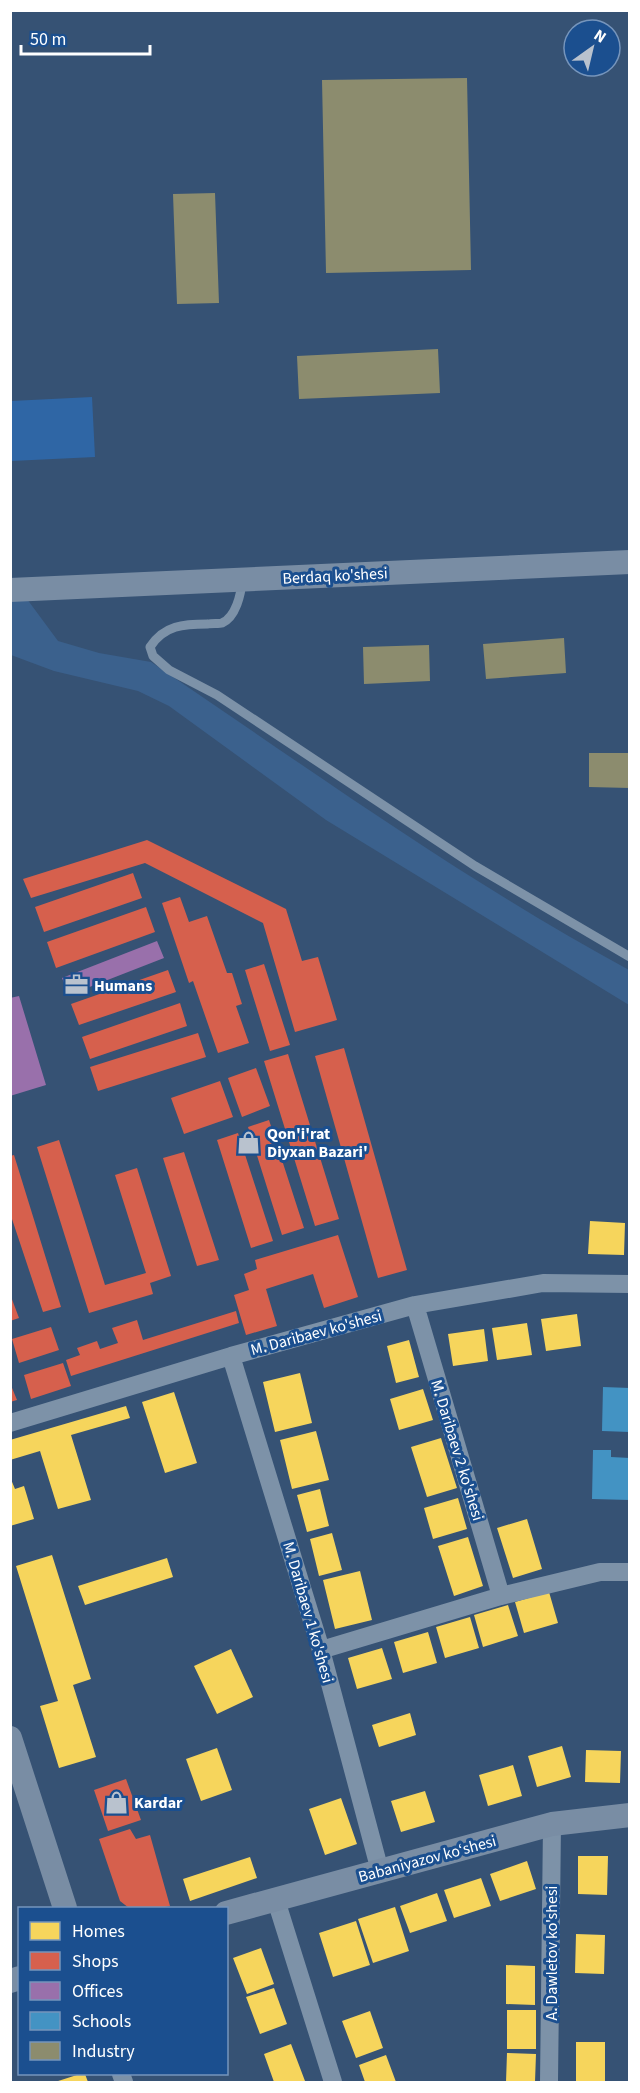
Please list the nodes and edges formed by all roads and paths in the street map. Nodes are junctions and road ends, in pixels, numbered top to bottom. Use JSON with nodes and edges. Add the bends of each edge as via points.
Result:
{"nodes":[{"id":1,"x":630,"y":562,"type":"edge"},
{"id":2,"x":242,"y":580,"type":"junction"},
{"id":3,"x":10,"y":590,"type":"edge"},
{"id":4,"x":630,"y":957,"type":"edge"},
{"id":5,"x":630,"y":1284,"type":"edge"},
{"id":6,"x":415,"y":1305,"type":"junction"},
{"id":7,"x":231,"y":1356,"type":"junction"},
{"id":8,"x":10,"y":1423,"type":"edge"},
{"id":9,"x":630,"y":1572,"type":"edge"},
{"id":10,"x":501,"y":1596,"type":"junction"},
{"id":11,"x":321,"y":1650,"type":"junction"},
{"id":12,"x":10,"y":1738,"type":"edge"},
{"id":13,"x":630,"y":1815,"type":"edge"},
{"id":14,"x":552,"y":1824,"type":"junction"},
{"id":15,"x":380,"y":1871,"type":"junction"},
{"id":16,"x":275,"y":1898,"type":"junction"},
{"id":17,"x":65,"y":1907,"type":"edge"},
{"id":18,"x":228,"y":1912,"type":"edge"},
{"id":19,"x":333,"y":2082,"type":"edge"},
{"id":20,"x":549,"y":2082,"type":"edge"}],
"edges":[{"from":1,"to":2,"type":"main road","name":"Berdaq ko'shesi"},
{"from":2,"to":3,"type":"main road","name":"Berdaq ko'shesi"},
{"from":2,"to":4,"type":"lane","via":[[241,594],[228,618],[222,623],[183,624],[158,634],[150,647],[153,656],[475,866]]},
{"from":5,"to":6,"type":"street","name":"M. Daribaev ko'shesi","via":[[543,1284]]},
{"from":6,"to":7,"type":"street","name":"M. Daribaev ko'shesi"},
{"from":6,"to":10,"type":"street","name":"M. Daribaev 2 ko'shesi"},
{"from":7,"to":8,"type":"street","name":"M. Daribaev ko'shesi"},
{"from":7,"to":11,"type":"street","name":"M. Daribaev 1 ko'shesi"},
{"from":9,"to":10,"type":"street","via":[[600,1572]]},
{"from":10,"to":11,"type":"street"},
{"from":11,"to":15,"type":"street","name":"M. Daribaev 1 ko'shesi"},
{"from":12,"to":17,"type":"main road"},
{"from":13,"to":14,"type":"main road","name":"Babaniyazov ko‘shesi"},
{"from":14,"to":15,"type":"main road","name":"Babaniyazov ko‘shesi"},
{"from":14,"to":20,"type":"street","name":"A. Dawletov ko'shesi"},
{"from":15,"to":16,"type":"main road","name":"Babaniyazov ko‘shesi"},
{"from":16,"to":18,"type":"main road","name":"Babaniyazov ko‘shesi"},
{"from":16,"to":19,"type":"street"}]}
